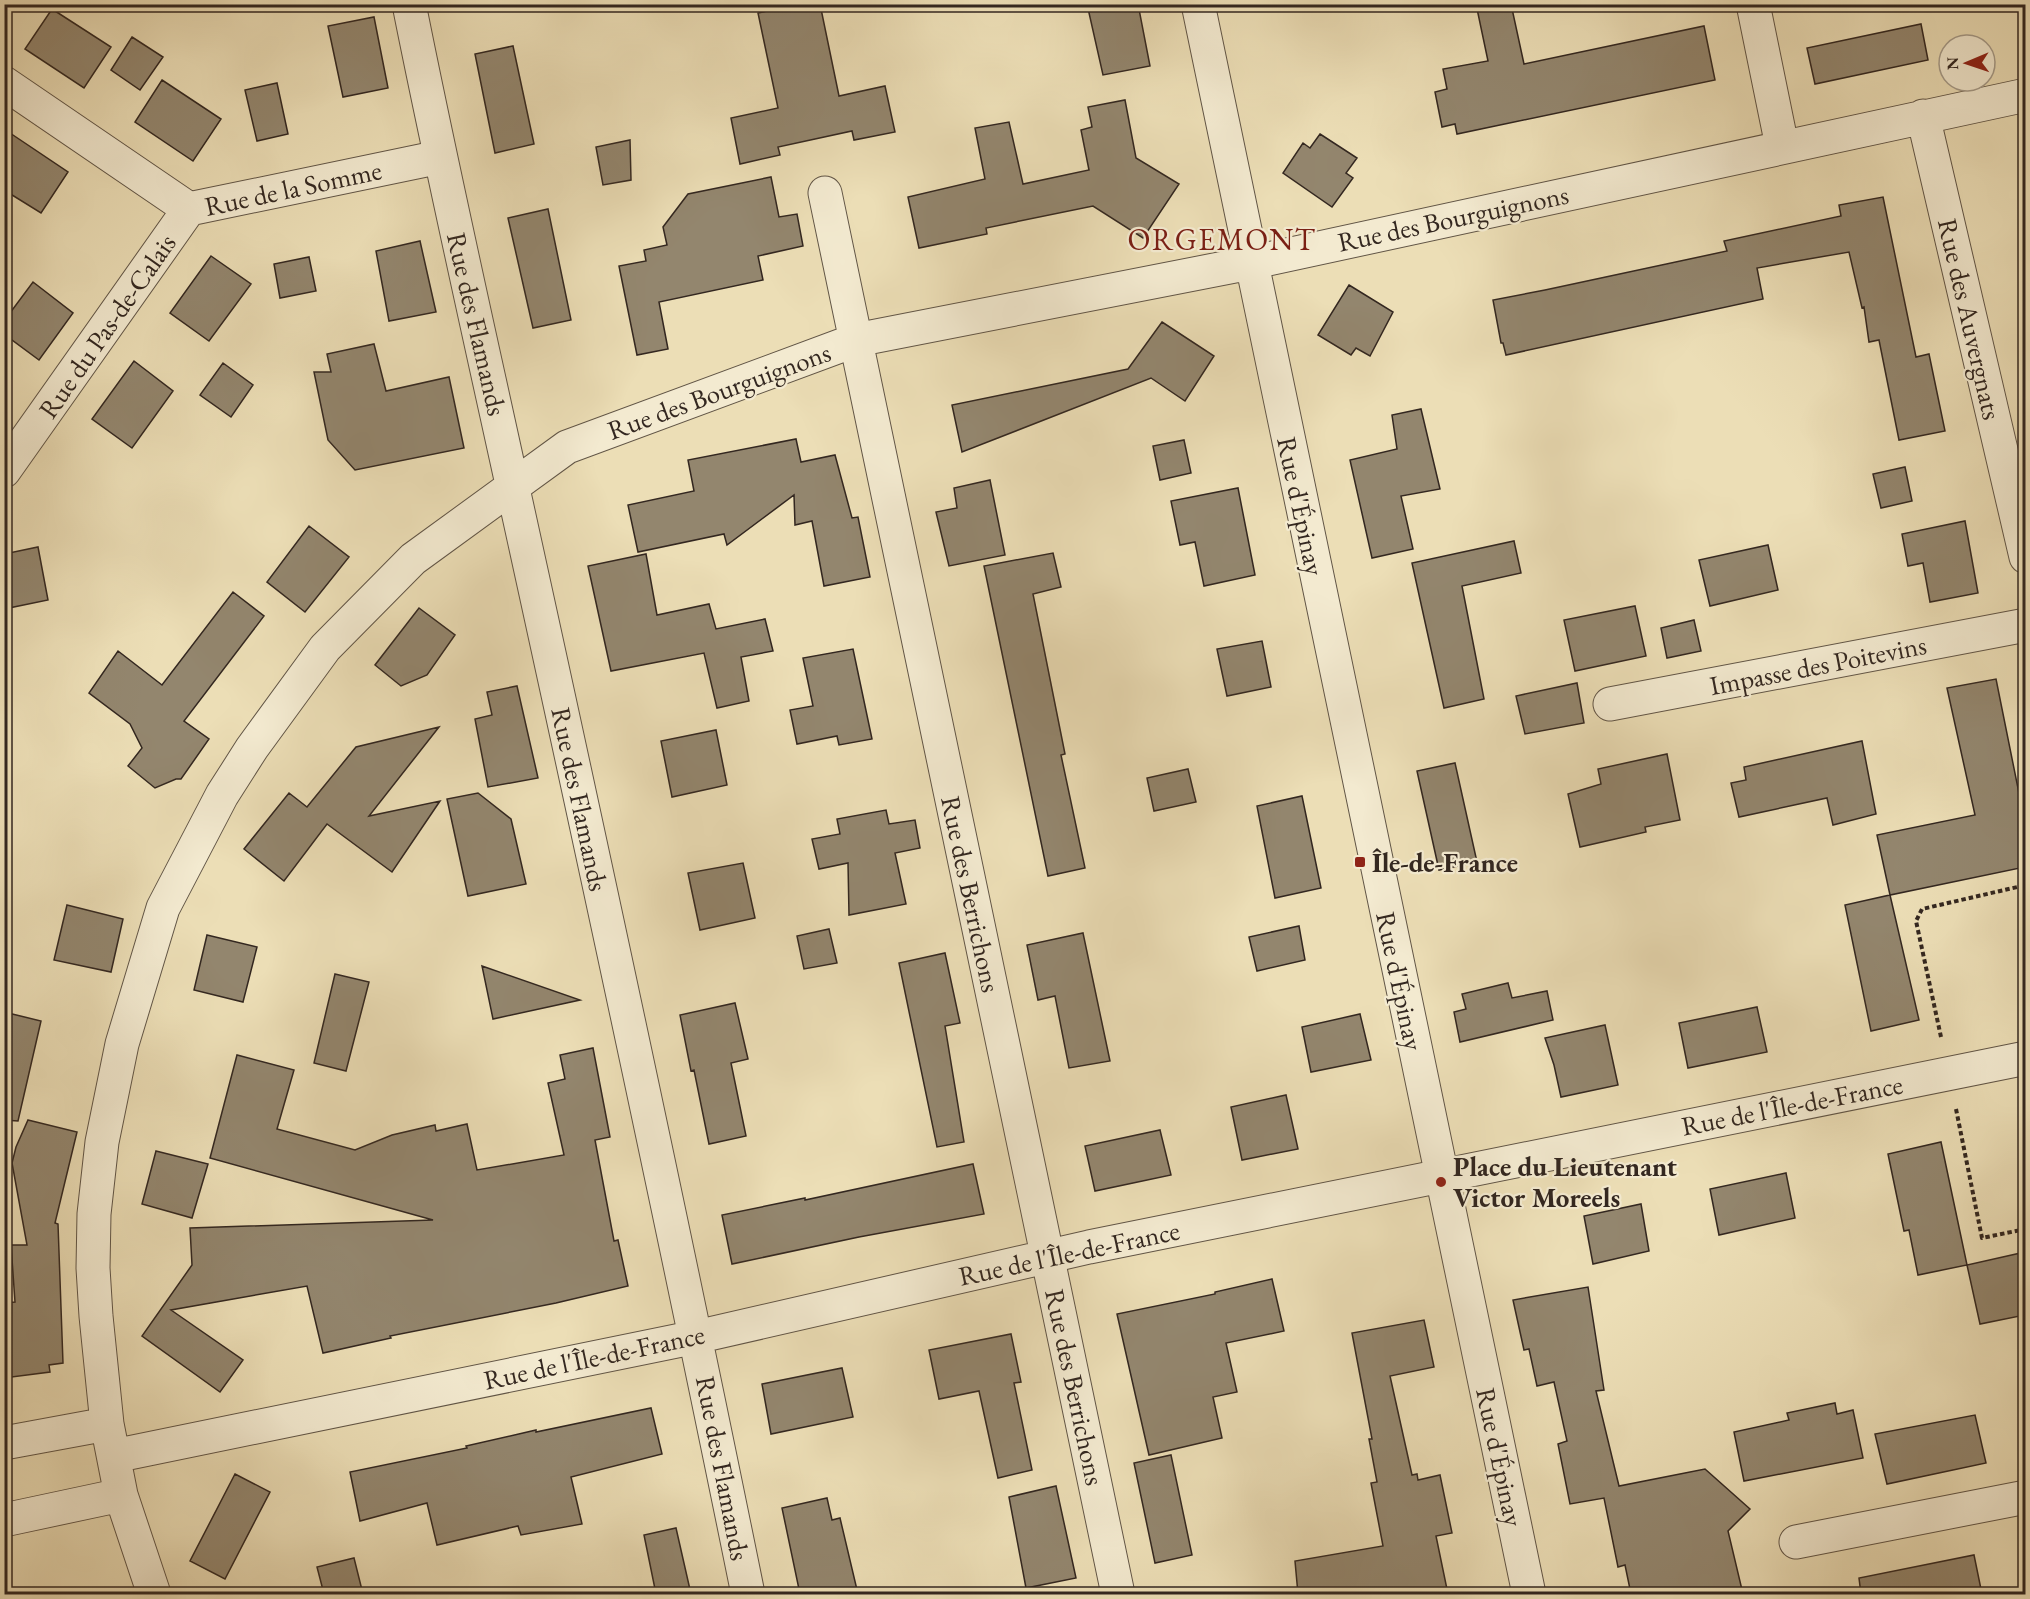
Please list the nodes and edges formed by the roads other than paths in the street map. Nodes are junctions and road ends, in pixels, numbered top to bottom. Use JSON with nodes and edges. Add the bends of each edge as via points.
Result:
{"nodes":[{"id":1,"x":409,"y":4,"type":"edge"},
{"id":2,"x":1198,"y":4,"type":"edge"},
{"id":3,"x":1753,"y":4,"type":"edge"},
{"id":4,"x":4,"y":83,"type":"edge"},
{"id":5,"x":2025,"y":95,"type":"edge"},
{"id":6,"x":1923,"y":116,"type":"junction"},
{"id":7,"x":1782,"y":146,"type":"junction"},
{"id":8,"x":440,"y":157,"type":"junction"},
{"id":9,"x":825,"y":193,"type":"dead end"},
{"id":10,"x":189,"y":209,"type":"junction"},
{"id":11,"x":1250,"y":263,"type":"junction"},
{"id":12,"x":856,"y":340,"type":"junction"},
{"id":13,"x":4,"y":471,"type":"edge"},
{"id":14,"x":513,"y":486,"type":"junction"},
{"id":15,"x":2025,"y":557,"type":"edge"},
{"id":16,"x":2025,"y":625,"type":"edge"},
{"id":17,"x":1610,"y":704,"type":"dead end"},
{"id":18,"x":2025,"y":1058,"type":"edge"},
{"id":19,"x":1441,"y":1176,"type":"junction"},
{"id":20,"x":1047,"y":1256,"type":"junction"},
{"id":21,"x":696,"y":1336,"type":"junction"},
{"id":22,"x":107,"y":1424,"type":"junction"},
{"id":23,"x":4,"y":1443,"type":"edge"},
{"id":24,"x":114,"y":1456,"type":"junction"},
{"id":25,"x":121,"y":1495,"type":"junction"},
{"id":26,"x":2025,"y":1497,"type":"edge"},
{"id":27,"x":4,"y":1520,"type":"edge"},
{"id":28,"x":1796,"y":1542,"type":"dead end"},
{"id":29,"x":154,"y":1594,"type":"edge"},
{"id":30,"x":748,"y":1594,"type":"edge"},
{"id":31,"x":1118,"y":1594,"type":"edge"},
{"id":32,"x":1528,"y":1594,"type":"edge"}],
"edges":[{"from":1,"to":8,"type":"street","name":"Rue des Flamands"},
{"from":2,"to":11,"type":"street","name":"Rue d'Épinay"},
{"from":3,"to":7,"type":"street"},
{"from":4,"to":10,"type":"street","name":"Rue de la Somme"},
{"from":5,"to":6,"type":"street","name":"Rue des Bourguignons"},
{"from":6,"to":7,"type":"street","name":"Rue des Bourguignons"},
{"from":6,"to":15,"type":"street","name":"Rue des Auvergnats"},
{"from":7,"to":11,"type":"street","name":"Rue des Bourguignons"},
{"from":8,"to":10,"type":"street","name":"Rue de la Somme"},
{"from":8,"to":14,"type":"street","name":"Rue des Flamands"},
{"from":9,"to":12,"type":"street","name":"Rue des Berrichons"},
{"from":10,"to":13,"type":"street","name":"Rue du Pas-de-Calais"},
{"from":11,"to":12,"type":"street","name":"Rue des Bourguignons"},
{"from":11,"to":19,"type":"street","name":"Rue d'Épinay"},
{"from":12,"to":14,"type":"street","name":"Rue des Bourguignons","via":[[567,447]]},
{"from":12,"to":20,"type":"street","name":"Rue des Berrichons"},
{"from":14,"to":21,"type":"street","name":"Rue des Flamands"},
{"from":14,"to":22,"type":"street","name":"Rue des Bourguignons","via":[[413,559],[326,648],[222,795],[163,908],[122,1044],[102,1142],[94,1214],[93,1268]]},
{"from":16,"to":17,"type":"street","name":"Impasse des Poitevins"},
{"from":18,"to":19,"type":"street","name":"Rue de l'Île-de-France"},
{"from":19,"to":20,"type":"street","name":"Rue de l'Île-de-France"},
{"from":19,"to":32,"type":"street","name":"Rue d'Épinay"},
{"from":20,"to":21,"type":"street","name":"Rue de l'Île-de-France"},
{"from":20,"to":31,"type":"street","name":"Rue des Berrichons"},
{"from":21,"to":24,"type":"street","name":"Rue de l'Île-de-France"},
{"from":21,"to":30,"type":"street","name":"Rue des Flamands"},
{"from":22,"to":23,"type":"street"},
{"from":22,"to":24,"type":"street","name":"Rue des Bourguignons"},
{"from":24,"to":25,"type":"street","name":"Rue des Bourguignons"},
{"from":25,"to":27,"type":"street"},
{"from":25,"to":29,"type":"street","name":"Rue des Bourguignons"},
{"from":26,"to":28,"type":"street"}]}
